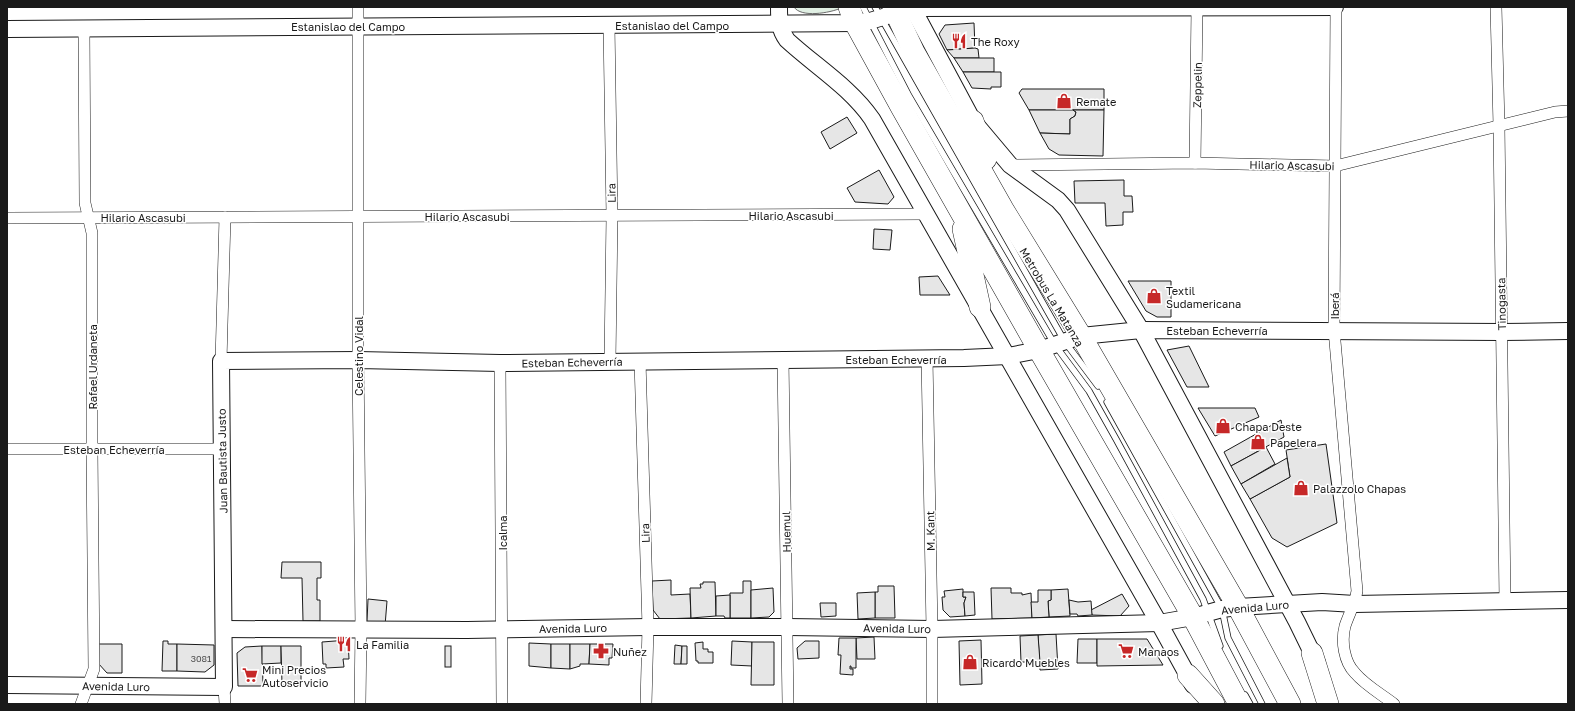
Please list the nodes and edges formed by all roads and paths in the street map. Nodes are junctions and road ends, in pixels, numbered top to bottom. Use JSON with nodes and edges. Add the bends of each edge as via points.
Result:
{"nodes":[{"id":1,"x":358,"y":7,"type":"edge"},
{"id":2,"x":779,"y":7,"type":"edge"},
{"id":3,"x":1335,"y":7,"type":"edge"},
{"id":4,"x":1496,"y":7,"type":"edge"},
{"id":5,"x":1197,"y":8,"type":"edge"},
{"id":6,"x":881,"y":12,"type":"edge"},
{"id":7,"x":779,"y":24,"type":"junction"},
{"id":8,"x":609,"y":25,"type":"junction"},
{"id":9,"x":358,"y":26,"type":"junction"},
{"id":10,"x":7,"y":29,"type":"edge"},
{"id":11,"x":84,"y":29,"type":"junction"},
{"id":12,"x":1568,"y":110,"type":"edge"},
{"id":13,"x":973,"y":121,"type":"junction"},
{"id":14,"x":1499,"y":126,"type":"junction"},
{"id":15,"x":1195,"y":163,"type":"junction"},
{"id":16,"x":1010,"y":165,"type":"junction"},
{"id":17,"x":1335,"y":166,"type":"junction"},
{"id":18,"x":959,"y":209,"type":"junction"},
{"id":19,"x":1003,"y":209,"type":"junction"},
{"id":20,"x":926,"y":214,"type":"junction"},
{"id":21,"x":359,"y":216,"type":"junction"},
{"id":22,"x":612,"y":216,"type":"junction"},
{"id":23,"x":87,"y":217,"type":"junction"},
{"id":24,"x":224,"y":217,"type":"junction"},
{"id":25,"x":7,"y":218,"type":"edge"},
{"id":26,"x":980,"y":307,"type":"junction"},
{"id":27,"x":1141,"y":330,"type":"junction"},
{"id":28,"x":1334,"y":330,"type":"junction"},
{"id":29,"x":1568,"y":331,"type":"edge"},
{"id":30,"x":1502,"y":332,"type":"junction"},
{"id":31,"x":1060,"y":344,"type":"junction"},
{"id":32,"x":1008,"y":356,"type":"junction"},
{"id":33,"x":927,"y":358,"type":"junction"},
{"id":34,"x":783,"y":359,"type":"junction"},
{"id":35,"x":358,"y":360,"type":"junction"},
{"id":36,"x":221,"y":361,"type":"junction"},
{"id":37,"x":610,"y":361,"type":"junction"},
{"id":38,"x":640,"y":361,"type":"junction"},
{"id":39,"x":500,"y":363,"type":"junction"},
{"id":40,"x":1101,"y":390,"type":"dead end"},
{"id":41,"x":1104,"y":397,"type":"dead end"},
{"id":42,"x":7,"y":449,"type":"edge"},
{"id":43,"x":92,"y":449,"type":"junction"},
{"id":44,"x":222,"y":449,"type":"junction"},
{"id":45,"x":1568,"y":600,"type":"edge"},
{"id":46,"x":1505,"y":601,"type":"junction"},
{"id":47,"x":1288,"y":604,"type":"junction"},
{"id":48,"x":1355,"y":604,"type":"junction"},
{"id":49,"x":1215,"y":611,"type":"junction"},
{"id":50,"x":1159,"y":623,"type":"junction"},
{"id":51,"x":648,"y":627,"type":"junction"},
{"id":52,"x":788,"y":627,"type":"junction"},
{"id":53,"x":224,"y":629,"type":"junction"},
{"id":54,"x":361,"y":629,"type":"junction"},
{"id":55,"x":502,"y":629,"type":"junction"},
{"id":56,"x":932,"y":629,"type":"junction"},
{"id":57,"x":1222,"y":650,"type":"dead end"},
{"id":58,"x":1312,"y":653,"type":"junction"},
{"id":59,"x":1188,"y":675,"type":"junction"},
{"id":60,"x":7,"y":685,"type":"edge"},
{"id":61,"x":88,"y":685,"type":"junction"},
{"id":62,"x":224,"y":687,"type":"junction"},
{"id":63,"x":1241,"y":697,"type":"edge"},
{"id":64,"x":81,"y":704,"type":"edge"},
{"id":65,"x":225,"y":704,"type":"edge"},
{"id":66,"x":360,"y":704,"type":"edge"},
{"id":67,"x":502,"y":704,"type":"edge"},
{"id":68,"x":646,"y":704,"type":"edge"},
{"id":69,"x":788,"y":704,"type":"edge"},
{"id":70,"x":932,"y":704,"type":"edge"},
{"id":71,"x":1203,"y":704,"type":"edge"},
{"id":72,"x":1214,"y":704,"type":"edge"},
{"id":73,"x":1250,"y":704,"type":"edge"},
{"id":74,"x":1262,"y":704,"type":"edge"},
{"id":75,"x":1290,"y":704,"type":"edge"},
{"id":76,"x":1328,"y":704,"type":"edge"},
{"id":77,"x":1337,"y":704,"type":"edge"},
{"id":78,"x":1394,"y":704,"type":"edge"}],
"edges":[{"from":1,"to":9,"type":"street","name":"Celestino Vidal"},
{"from":2,"to":7,"type":"street"},
{"from":3,"to":5,"type":"street","name":"Estanislao del Campo"},
{"from":3,"to":17,"type":"street","name":"Iberá"},
{"from":4,"to":14,"type":"street","name":"Tinogasta"},
{"from":5,"to":6,"type":"street","name":"Estanislao del Campo"},
{"from":5,"to":15,"type":"street","name":"Zeppelin"},
{"from":6,"to":7,"type":"street","name":"Estanislao del Campo"},
{"from":6,"to":13,"type":"street"},
{"from":6,"to":18,"type":"highway","via":[[878,64]]},
{"from":6,"to":19,"type":"highway","via":[[914,52]]},
{"from":6,"to":31,"type":"lane","name":"Metrobus La Matanza"},
{"from":6,"to":31,"type":"lane","name":"Metrobus La Matanza","via":[[909,96]]},
{"from":7,"to":8,"type":"street","name":"Estanislao del Campo"},
{"from":7,"to":20,"type":"street","via":[[787,40],[864,108]]},
{"from":8,"to":9,"type":"street","name":"Estanislao del Campo"},
{"from":8,"to":22,"type":"street","name":"Lira"},
{"from":9,"to":11,"type":"street","name":"Estanislao del Campo"},
{"from":9,"to":21,"type":"street","name":"Celestino Vidal"},
{"from":10,"to":11,"type":"street","name":"Estanislao del Campo"},
{"from":11,"to":23,"type":"street","name":"Rafael Urdaneta"},
{"from":12,"to":14,"type":"street","name":"Hilario Ascasubi"},
{"from":13,"to":16,"type":"street"},
{"from":13,"to":19,"type":"highway"},
{"from":14,"to":17,"type":"street","name":"Hilario Ascasubi"},
{"from":14,"to":30,"type":"street","name":"Tinogasta"},
{"from":15,"to":16,"type":"street","name":"Hilario Ascasubi"},
{"from":15,"to":17,"type":"street","name":"Hilario Ascasubi"},
{"from":16,"to":27,"type":"street","via":[[1058,200],[1067,210]]},
{"from":17,"to":28,"type":"street","name":"Iberá"},
{"from":18,"to":26,"type":"highway"},
{"from":18,"to":31,"type":"highway"},
{"from":19,"to":31,"type":"highway"},
{"from":20,"to":22,"type":"street","name":"Hilario Ascasubi"},
{"from":20,"to":26,"type":"street"},
{"from":21,"to":22,"type":"street","name":"Hilario Ascasubi"},
{"from":21,"to":24,"type":"street","name":"Hilario Ascasubi"},
{"from":21,"to":35,"type":"street","name":"Celestino Vidal"},
{"from":22,"to":37,"type":"street","name":"Lira"},
{"from":23,"to":24,"type":"street","name":"Hilario Ascasubi"},
{"from":23,"to":25,"type":"street","name":"Hilario Ascasubi"},
{"from":23,"to":43,"type":"street","name":"Rafael Urdaneta","via":[[92,233]]},
{"from":24,"to":36,"type":"street","name":"Juan Bautista Justo"},
{"from":26,"to":32,"type":"street"},
{"from":27,"to":28,"type":"street","name":"Esteban Echeverría"},
{"from":27,"to":31,"type":"street","name":"Esteban Echeverría"},
{"from":27,"to":47,"type":"street"},
{"from":28,"to":30,"type":"street","name":"Esteban Echeverría"},
{"from":28,"to":48,"type":"street","name":"Iberá","via":[[1357,591]]},
{"from":29,"to":30,"type":"street","name":"Esteban Echeverría"},
{"from":30,"to":46,"type":"street","name":"Tinogasta"},
{"from":31,"to":32,"type":"street","name":"Esteban Echeverría"},
{"from":31,"to":40,"type":"lane","name":"Metrobus La Matanza"},
{"from":31,"to":49,"type":"highway"},
{"from":31,"to":49,"type":"highway"},
{"from":32,"to":33,"type":"street","name":"Esteban Echeverría"},
{"from":32,"to":50,"type":"street"},
{"from":33,"to":34,"type":"street","name":"Esteban Echeverría"},
{"from":33,"to":56,"type":"street","name":"M. Kant"},
{"from":34,"to":38,"type":"street","name":"Esteban Echeverría"},
{"from":34,"to":52,"type":"street","name":"Huemul"},
{"from":35,"to":36,"type":"street","name":"Esteban Echeverría"},
{"from":35,"to":39,"type":"street","name":"Esteban Echeverría"},
{"from":35,"to":54,"type":"street","name":"Celestino Vidal"},
{"from":36,"to":44,"type":"street","name":"Juan Bautista Justo"},
{"from":37,"to":38,"type":"street","name":"Esteban Echeverría"},
{"from":37,"to":39,"type":"street","name":"Esteban Echeverría"},
{"from":38,"to":51,"type":"street","name":"Lira"},
{"from":39,"to":55,"type":"street","name":"Icalma"},
{"from":41,"to":49,"type":"lane"},
{"from":42,"to":43,"type":"street","name":"Esteban Echeverría"},
{"from":43,"to":44,"type":"street","name":"Esteban Echeverría"},
{"from":43,"to":61,"type":"street","name":"Rafael Urdaneta","via":[[94,669]]},
{"from":44,"to":53,"type":"street","name":"Juan Bautista Justo"},
{"from":45,"to":46,"type":"street","name":"Avenida Luro"},
{"from":46,"to":48,"type":"street","name":"Avenida Luro"},
{"from":47,"to":48,"type":"street","name":"Avenida Luro"},
{"from":47,"to":49,"type":"street","name":"Avenida Luro"},
{"from":47,"to":58,"type":"street"},
{"from":48,"to":78,"type":"street","name":"Iberá","via":[[1345,627],[1343,641],[1347,659],[1354,673]]},
{"from":49,"to":50,"type":"street","name":"Avenida Luro"},
{"from":49,"to":57,"type":"lane"},
{"from":49,"to":63,"type":"highway"},
{"from":49,"to":74,"type":"lane"},
{"from":49,"to":75,"type":"highway"},
{"from":50,"to":56,"type":"street","name":"Avenida Luro"},
{"from":50,"to":59,"type":"street"},
{"from":51,"to":52,"type":"street","name":"Avenida Luro"},
{"from":51,"to":55,"type":"street","name":"Avenida Luro"},
{"from":51,"to":68,"type":"street","name":"Lira"},
{"from":52,"to":56,"type":"street","name":"Avenida Luro"},
{"from":52,"to":69,"type":"street","name":"Huemul"},
{"from":53,"to":54,"type":"street","name":"Avenida Luro"},
{"from":53,"to":62,"type":"street","name":"Juan Bautista Justo"},
{"from":54,"to":55,"type":"street","name":"Avenida Luro"},
{"from":54,"to":66,"type":"street","name":"Celestino Vidal"},
{"from":55,"to":67,"type":"street","name":"Icalma"},
{"from":56,"to":70,"type":"street","name":"M. Kant"},
{"from":58,"to":76,"type":"highway"},
{"from":58,"to":77,"type":"street"},
{"from":59,"to":71,"type":"street"},
{"from":59,"to":72,"type":"highway"},
{"from":60,"to":61,"type":"street","name":"Avenida Luro"},
{"from":61,"to":62,"type":"street","name":"Avenida Luro"},
{"from":61,"to":64,"type":"street","name":"Rafael Urdaneta"},
{"from":62,"to":65,"type":"street","name":"Juan Bautista Justo"},
{"from":63,"to":73,"type":"lane"}]}
